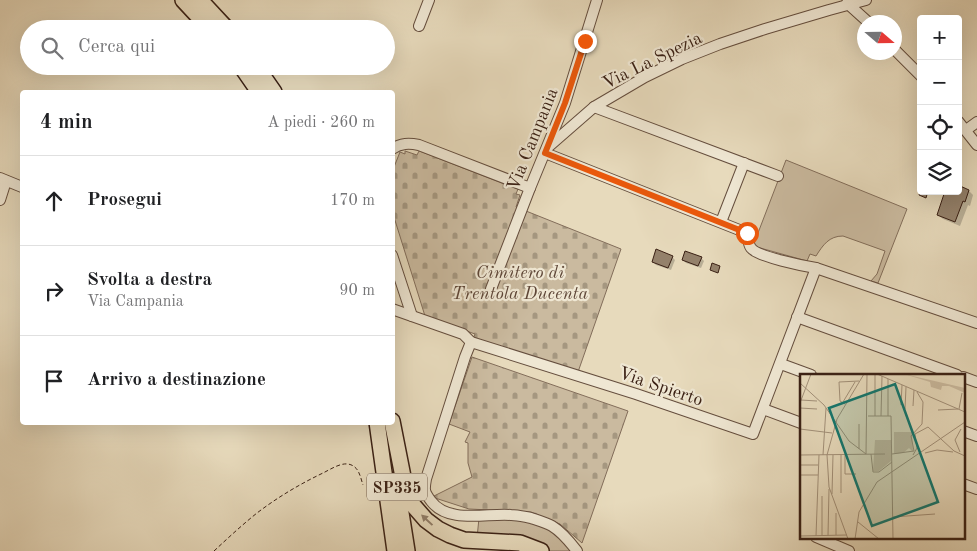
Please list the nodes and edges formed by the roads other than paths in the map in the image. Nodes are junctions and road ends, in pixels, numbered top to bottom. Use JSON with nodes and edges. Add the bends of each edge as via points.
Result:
{"nodes":[{"id":1,"x":183,"y":0,"type":"edge"},
{"id":2,"x":200,"y":0,"type":"edge"},
{"id":3,"x":429,"y":0,"type":"edge"},
{"id":4,"x":597,"y":0,"type":"edge"},
{"id":5,"x":866,"y":0,"type":"edge"},
{"id":6,"x":847,"y":2,"type":"edge"},
{"id":7,"x":861,"y":15,"type":"edge"},
{"id":8,"x":202,"y":20,"type":"edge"},
{"id":9,"x":219,"y":20,"type":"edge"},
{"id":10,"x":419,"y":26,"type":"dead end"},
{"id":11,"x":902,"y":57,"type":"edge"},
{"id":12,"x":917,"y":72,"type":"edge"},
{"id":13,"x":247,"y":75,"type":"edge"},
{"id":14,"x":262,"y":75,"type":"edge"},
{"id":15,"x":258,"y":90,"type":"edge"},
{"id":16,"x":273,"y":90,"type":"edge"},
{"id":17,"x":594,"y":107,"type":"junction"},
{"id":18,"x":977,"y":122,"type":"edge"},
{"id":19,"x":557,"y":123,"type":"junction"},
{"id":20,"x":572,"y":126,"type":"junction"},
{"id":21,"x":962,"y":126,"type":"edge"},
{"id":22,"x":966,"y":130,"type":"junction"},
{"id":23,"x":977,"y":145,"type":"edge"},
{"id":24,"x":395,"y":148,"type":"edge"},
{"id":25,"x":546,"y":150,"type":"junction"},
{"id":26,"x":744,"y":163,"type":"junction"},
{"id":27,"x":778,"y":176,"type":"dead end"},
{"id":28,"x":3,"y":179,"type":"edge"},
{"id":29,"x":20,"y":186,"type":"edge"},
{"id":30,"x":530,"y":188,"type":"junction"},
{"id":31,"x":0,"y":200,"type":"edge"},
{"id":32,"x":721,"y":222,"type":"junction"},
{"id":33,"x":395,"y":264,"type":"edge"},
{"id":34,"x":816,"y":268,"type":"junction"},
{"id":35,"x":491,"y":288,"type":"dead end"},
{"id":36,"x":395,"y":310,"type":"edge"},
{"id":37,"x":412,"y":316,"type":"junction"},
{"id":38,"x":797,"y":317,"type":"junction"},
{"id":39,"x":977,"y":323,"type":"edge"},
{"id":40,"x":471,"y":342,"type":"junction"},
{"id":41,"x":781,"y":364,"type":"junction"},
{"id":42,"x":808,"y":374,"type":"edge"},
{"id":43,"x":954,"y":374,"type":"edge"},
{"id":44,"x":964,"y":377,"type":"edge"},
{"id":45,"x":977,"y":382,"type":"edge"},
{"id":46,"x":763,"y":409,"type":"junction"},
{"id":47,"x":800,"y":423,"type":"edge"},
{"id":48,"x":377,"y":425,"type":"edge"},
{"id":49,"x":387,"y":425,"type":"edge"},
{"id":50,"x":393,"y":425,"type":"edge"},
{"id":51,"x":964,"y":431,"type":"edge"},
{"id":52,"x":977,"y":436,"type":"edge"},
{"id":53,"x":964,"y":484,"type":"edge"},
{"id":54,"x":977,"y":489,"type":"edge"},
{"id":55,"x":818,"y":538,"type":"edge"},
{"id":56,"x":471,"y":546,"type":"edge"},
{"id":57,"x":394,"y":547,"type":"edge"},
{"id":58,"x":407,"y":551,"type":"edge"},
{"id":59,"x":541,"y":551,"type":"edge"},
{"id":60,"x":577,"y":551,"type":"edge"},
{"id":61,"x":849,"y":551,"type":"edge"}],
"edges":[{"from":1,"to":8,"type":"highway"},
{"from":2,"to":9,"type":"highway"},
{"from":3,"to":10,"type":"street"},
{"from":4,"to":19,"type":"street","name":"Via Campania"},
{"from":5,"to":6,"type":"street","name":"Via La Spezia"},
{"from":6,"to":7,"type":"street"},
{"from":6,"to":17,"type":"street","name":"Via La Spezia","via":[[682,59]]},
{"from":11,"to":12,"type":"street"},
{"from":13,"to":15,"type":"highway"},
{"from":14,"to":16,"type":"highway"},
{"from":17,"to":20,"type":"street","name":"Via La Spezia"},
{"from":17,"to":26,"type":"street"},
{"from":18,"to":22,"type":"street"},
{"from":19,"to":20,"type":"street"},
{"from":19,"to":25,"type":"street","name":"Via Campania"},
{"from":20,"to":25,"type":"street","name":"Via La Spezia"},
{"from":21,"to":22,"type":"street"},
{"from":22,"to":23,"type":"street"},
{"from":24,"to":30,"type":"street","via":[[404,144],[419,146]]},
{"from":25,"to":30,"type":"street","name":"Via Campania"},
{"from":25,"to":32,"type":"street"},
{"from":26,"to":27,"type":"street"},
{"from":26,"to":32,"type":"street"},
{"from":28,"to":29,"type":"street"},
{"from":28,"to":31,"type":"street"},
{"from":30,"to":35,"type":"street","name":"Via Campania"},
{"from":32,"to":34,"type":"street","via":[[747,233],[749,246],[761,254]]},
{"from":33,"to":37,"type":"street"},
{"from":34,"to":38,"type":"street","name":"Via Spierto"},
{"from":34,"to":39,"type":"street"},
{"from":36,"to":37,"type":"street","name":"Via Spierto"},
{"from":37,"to":40,"type":"street","name":"Via Spierto","via":[[463,334]]},
{"from":38,"to":41,"type":"street","name":"Via Spierto"},
{"from":38,"to":43,"type":"street"},
{"from":40,"to":46,"type":"street","name":"Via Spierto","via":[[753,434]]},
{"from":40,"to":60,"type":"street","via":[[426,479],[426,494],[435,507],[454,515],[512,515],[552,526]]},
{"from":41,"to":42,"type":"street"},
{"from":41,"to":46,"type":"street","name":"Via Spierto"},
{"from":44,"to":45,"type":"street"},
{"from":46,"to":47,"type":"street"},
{"from":48,"to":57,"type":"highway","number":"SP335"},
{"from":49,"to":58,"type":"highway","number":"SP335"},
{"from":56,"to":50,"type":"highway","one_way":true,"via":[[438,529],[412,504],[406,492]]},
{"from":51,"to":52,"type":"street"},
{"from":53,"to":54,"type":"street"},
{"from":55,"to":61,"type":"street"},
{"from":56,"to":59,"type":"highway","via":[[520,543]]}]}
